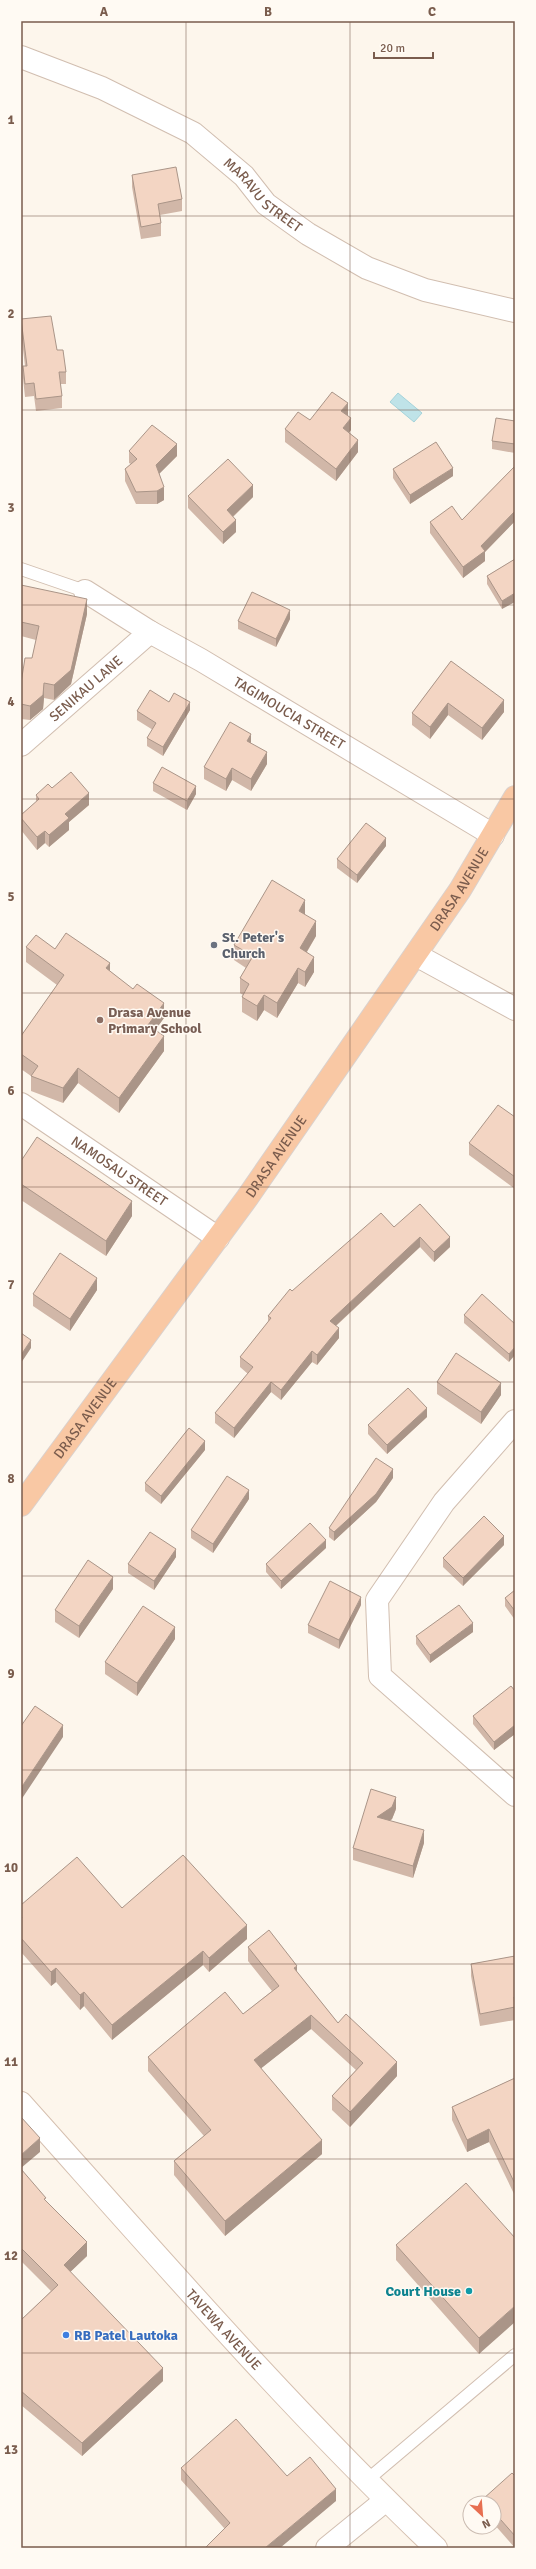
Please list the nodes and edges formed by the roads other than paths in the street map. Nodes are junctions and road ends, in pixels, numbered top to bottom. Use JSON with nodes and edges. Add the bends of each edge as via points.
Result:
{"nodes":[{"id":1,"x":21,"y":57,"type":"edge"},
{"id":2,"x":515,"y":311,"type":"edge"},
{"id":3,"x":21,"y":569,"type":"edge"},
{"id":4,"x":85,"y":591,"type":"joint"},
{"id":5,"x":150,"y":632,"type":"junction"},
{"id":6,"x":21,"y":745,"type":"edge"},
{"id":7,"x":515,"y":797,"type":"edge"},
{"id":8,"x":493,"y":835,"type":"junction"},
{"id":9,"x":416,"y":955,"type":"junction"},
{"id":10,"x":515,"y":1009,"type":"edge"},
{"id":11,"x":21,"y":1104,"type":"edge"},
{"id":12,"x":218,"y":1238,"type":"junction"},
{"id":13,"x":515,"y":1421,"type":"edge"},
{"id":14,"x":21,"y":1505,"type":"edge"},
{"id":15,"x":515,"y":1795,"type":"edge"},
{"id":16,"x":21,"y":2103,"type":"edge"},
{"id":17,"x":515,"y":2355,"type":"edge"},
{"id":18,"x":366,"y":2481,"type":"junction"},
{"id":19,"x":386,"y":2500,"type":"junction"},
{"id":20,"x":327,"y":2548,"type":"edge"},
{"id":21,"x":436,"y":2548,"type":"edge"}],
"edges":[{"from":1,"to":2,"type":"street","name":"MARAVU STREET","via":[[102,88],[193,132],[244,176],[266,204],[308,234],[367,268],[425,290]]},
{"from":3,"to":4,"type":"lane"},
{"from":4,"to":5,"type":"street","name":"TAGIMOUCIA STREET"},
{"from":5,"to":6,"type":"street","name":"SENIKAU LANE"},
{"from":5,"to":8,"type":"street","name":"TAGIMOUCIA STREET"},
{"from":7,"to":8,"type":"highway","name":"DRASA AVENUE"},
{"from":8,"to":9,"type":"highway","name":"DRASA AVENUE"},
{"from":9,"to":10,"type":"street"},
{"from":9,"to":12,"type":"highway","name":"DRASA AVENUE"},
{"from":11,"to":12,"type":"street","name":"NAMOSAU STREET"},
{"from":12,"to":14,"type":"highway","name":"DRASA AVENUE"},
{"from":13,"to":15,"type":"street","via":[[444,1502],[377,1600],[380,1676]]},
{"from":16,"to":18,"type":"street","name":"TAVEWA AVENUE","via":[[195,2298]]},
{"from":17,"to":18,"type":"lane"},
{"from":18,"to":19,"type":"street","name":"TAVEWA AVENUE"},
{"from":19,"to":20,"type":"street"},
{"from":19,"to":21,"type":"street","name":"TAVEWA AVENUE"}]}
